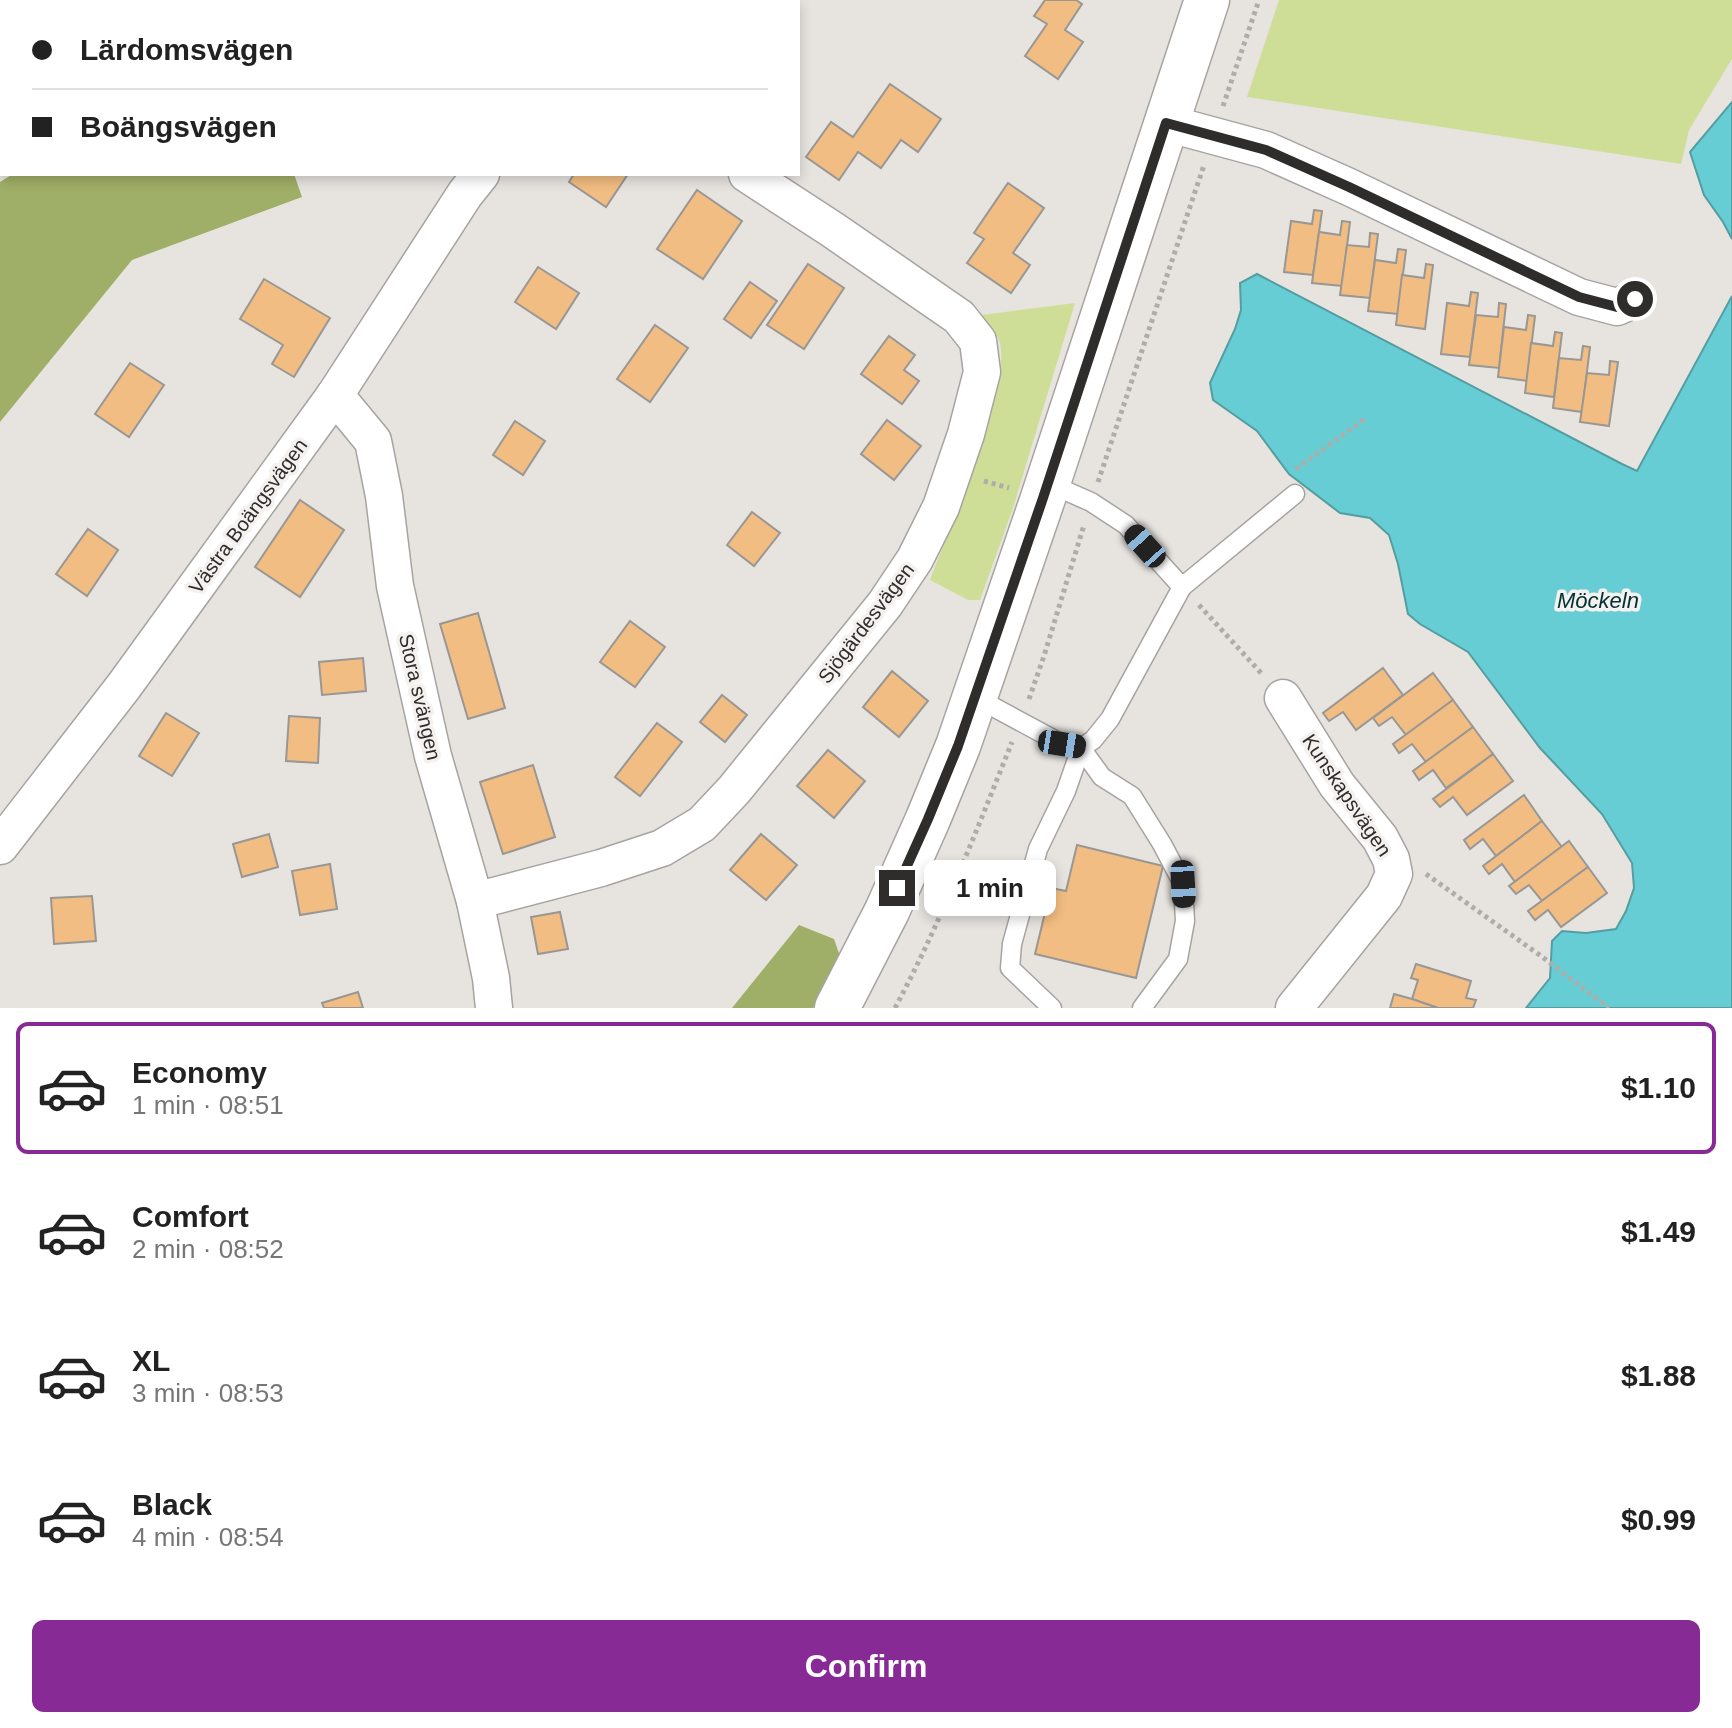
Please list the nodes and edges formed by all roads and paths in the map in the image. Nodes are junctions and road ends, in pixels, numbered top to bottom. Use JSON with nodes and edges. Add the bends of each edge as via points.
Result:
{"nodes":[{"id":1,"x":1207,"y":0,"type":"edge"},
{"id":2,"x":1166,"y":123,"type":"junction"},
{"id":3,"x":479,"y":176,"type":"edge"},
{"id":4,"x":750,"y":176,"type":"edge"},
{"id":5,"x":1635,"y":299,"type":"dead end"},
{"id":6,"x":335,"y":395,"type":"junction"},
{"id":7,"x":1366,"y":418,"type":"dead end"},
{"id":8,"x":953,"y":472,"type":"junction"},
{"id":9,"x":1289,"y":474,"type":"dead end"},
{"id":10,"x":1046,"y":491,"type":"junction"},
{"id":11,"x":1295,"y":494,"type":"dead end"},
{"id":12,"x":1182,"y":587,"type":"junction"},
{"id":13,"x":975,"y":697,"type":"junction"},
{"id":14,"x":1283,"y":698,"type":"joint"},
{"id":15,"x":1081,"y":748,"type":"junction"},
{"id":16,"x":0,"y":846,"type":"edge"},
{"id":17,"x":1391,"y":859,"type":"junction"},
{"id":18,"x":475,"y":901,"type":"junction"},
{"id":19,"x":494,"y":1008,"type":"edge"},
{"id":20,"x":837,"y":1008,"type":"edge"},
{"id":21,"x":1052,"y":1008,"type":"edge"},
{"id":22,"x":1142,"y":1008,"type":"edge"},
{"id":23,"x":1294,"y":1008,"type":"edge"},
{"id":24,"x":1609,"y":1008,"type":"edge"}],
"edges":[{"from":1,"to":2,"type":"street"},
{"from":2,"to":5,"type":"street","via":[[1266,150],[1579,297],[1617,307]]},
{"from":2,"to":10,"type":"street"},
{"from":3,"to":6,"type":"street","name":"Västra Boängsvägen"},
{"from":4,"to":8,"type":"street","name":"Sjögärdesvägen","via":[[959,317],[978,341],[982,372]]},
{"from":6,"to":16,"type":"street","name":"Västra Boängsvägen","via":[[124,686]]},
{"from":6,"to":18,"type":"street","name":"Stora svängen","via":[[373,441],[398,601],[433,756]]},
{"from":7,"to":9,"type":"path"},
{"from":8,"to":10,"type":"path"},
{"from":8,"to":18,"type":"street","name":"Sjögärdesvägen","via":[[915,559],[885,604],[702,824],[662,848]]},
{"from":10,"to":12,"type":"lane","via":[[1091,502],[1126,525]]},
{"from":10,"to":13,"type":"street"},
{"from":11,"to":12,"type":"lane"},
{"from":12,"to":14,"type":"path"},
{"from":12,"to":15,"type":"lane","via":[[1110,719]]},
{"from":13,"to":15,"type":"lane","via":[[1062,744]]},
{"from":13,"to":20,"type":"street","via":[[928,819]]},
{"from":14,"to":17,"type":"street","name":"Kunskapsvägen"},
{"from":15,"to":21,"type":"lane","via":[[1038,849],[1012,944],[1010,968]]},
{"from":15,"to":22,"type":"lane","via":[[1102,777],[1132,796],[1183,884],[1185,921],[1178,959]]},
{"from":17,"to":23,"type":"street","name":"Kunskapsvägen","via":[[1394,874],[1384,896]]},
{"from":17,"to":24,"type":"path","via":[[1429,875]]},
{"from":18,"to":19,"type":"street","name":"Stora svängen"}]}
